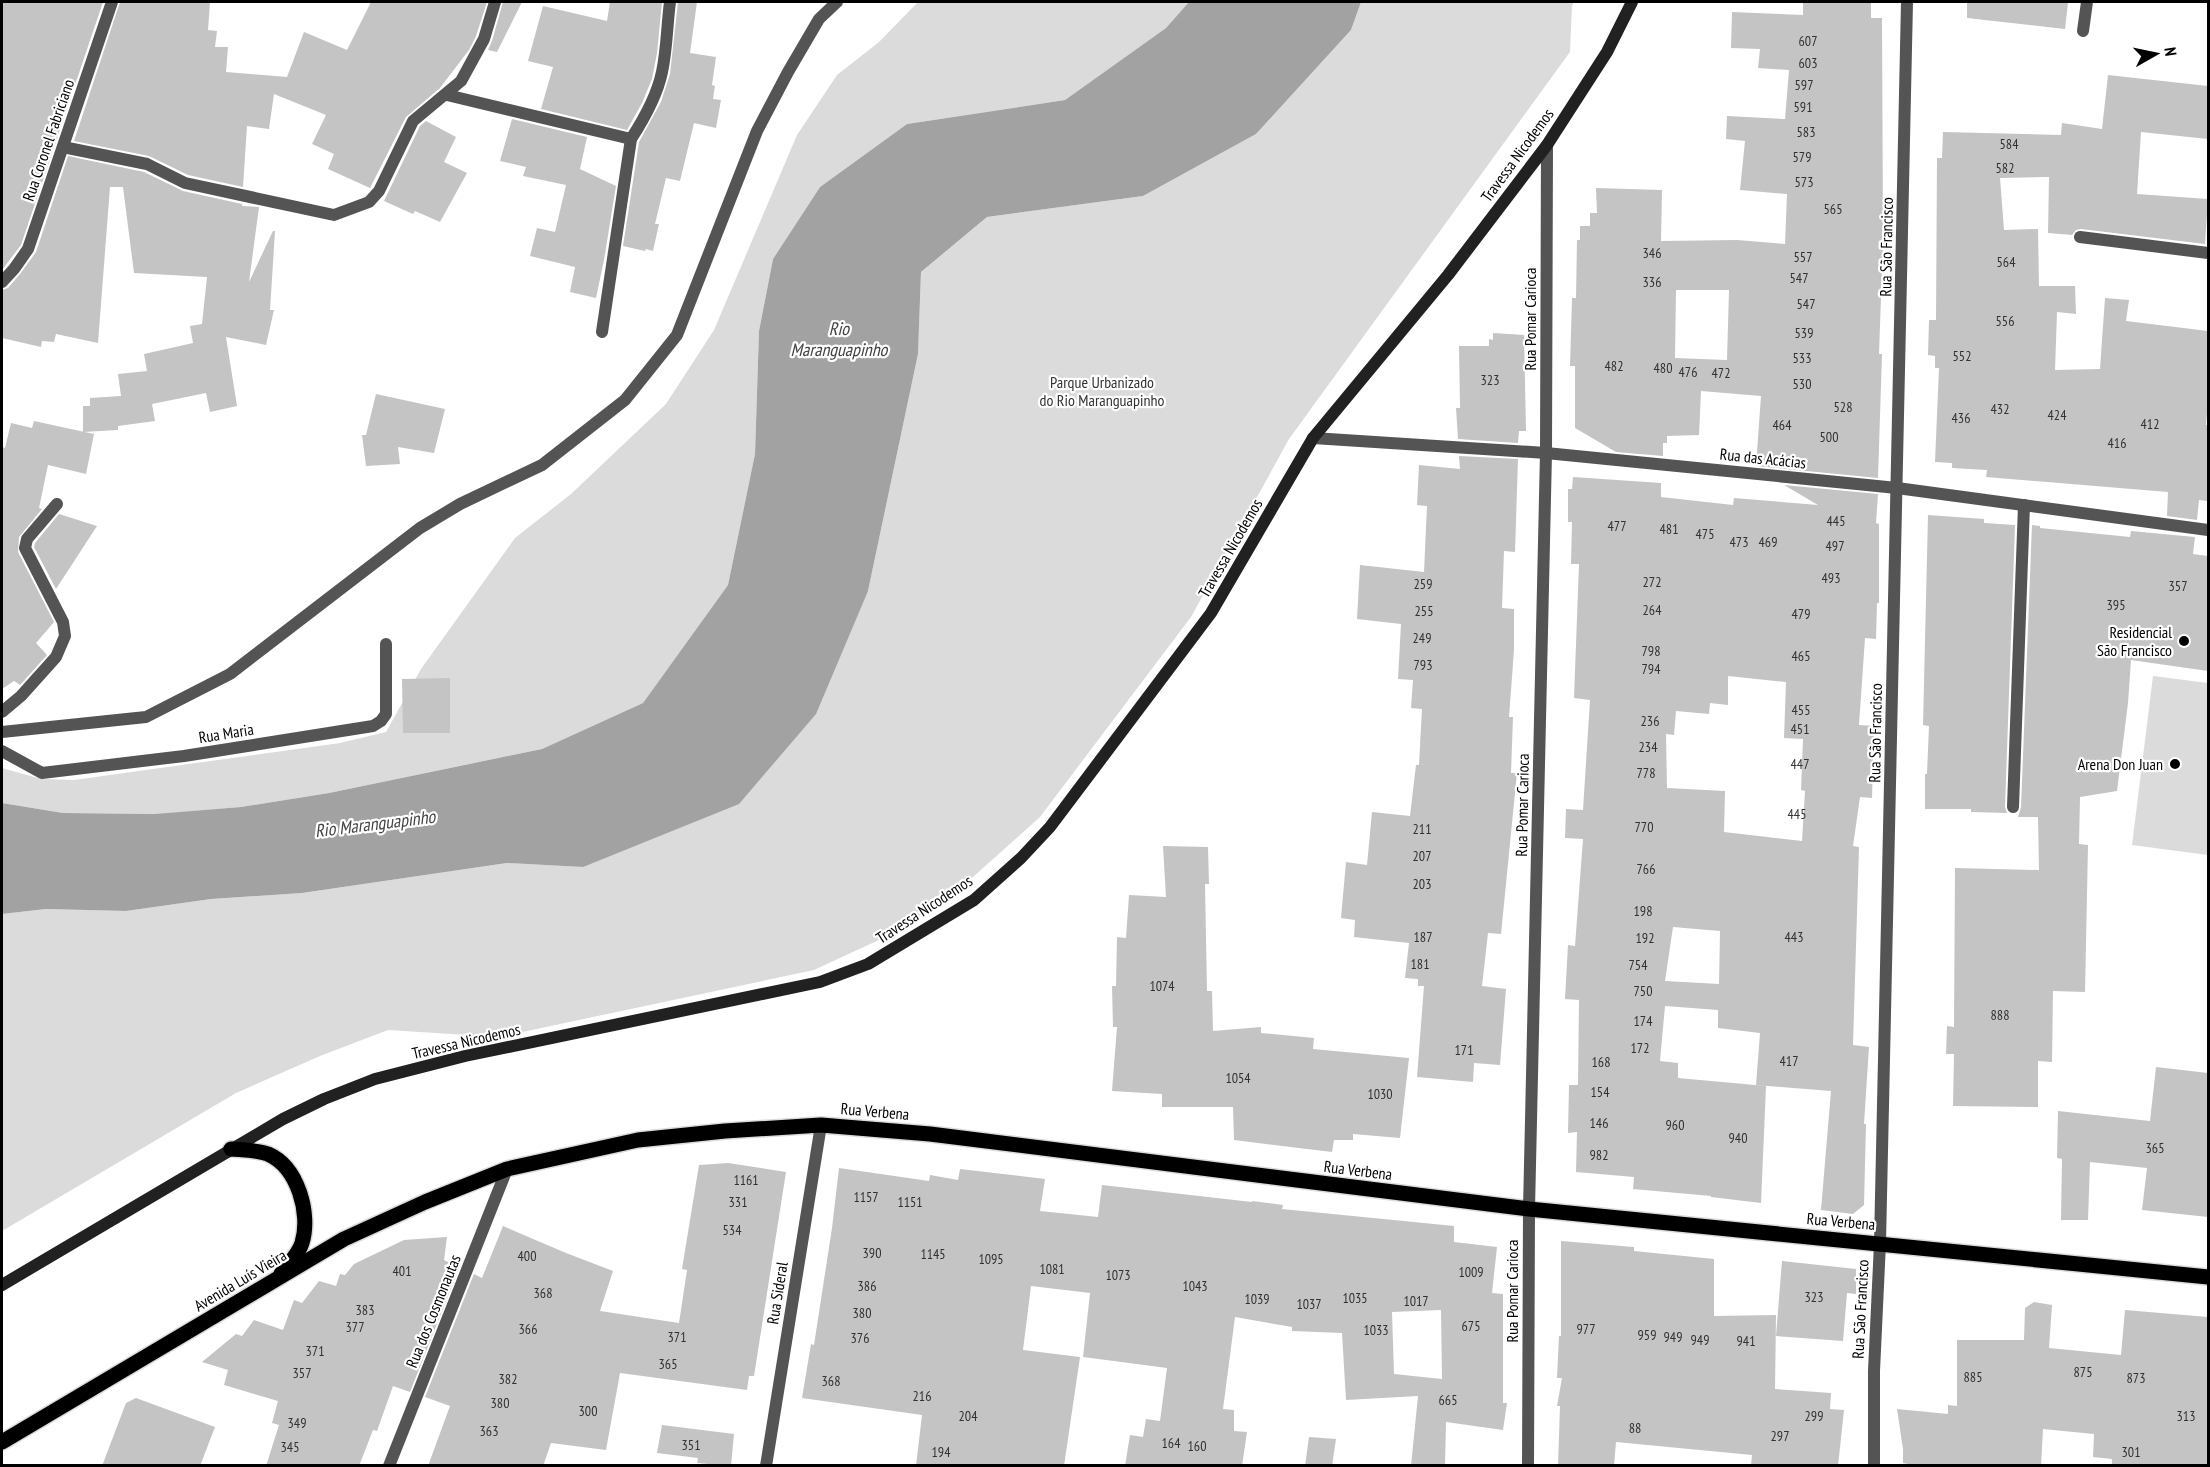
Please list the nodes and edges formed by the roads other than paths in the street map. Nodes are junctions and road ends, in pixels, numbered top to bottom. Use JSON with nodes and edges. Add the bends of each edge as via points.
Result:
{"nodes":[{"id":1,"x":112,"y":2,"type":"edge"},
{"id":2,"x":495,"y":2,"type":"edge"},
{"id":3,"x":670,"y":2,"type":"edge"},
{"id":4,"x":837,"y":2,"type":"edge"},
{"id":5,"x":1632,"y":2,"type":"edge"},
{"id":6,"x":1907,"y":2,"type":"edge"},
{"id":7,"x":2087,"y":2,"type":"edge"},
{"id":8,"x":2084,"y":31,"type":"dead end"},
{"id":9,"x":447,"y":95,"type":"junction"},
{"id":10,"x":631,"y":139,"type":"junction"},
{"id":11,"x":1546,"y":145,"type":"junction"},
{"id":12,"x":63,"y":147,"type":"junction"},
{"id":13,"x":2080,"y":237,"type":"dead end"},
{"id":14,"x":2208,"y":253,"type":"edge"},
{"id":15,"x":2,"y":282,"type":"edge"},
{"id":16,"x":602,"y":332,"type":"dead end"},
{"id":17,"x":1313,"y":438,"type":"junction"},
{"id":18,"x":1546,"y":453,"type":"junction"},
{"id":19,"x":1897,"y":488,"type":"junction"},
{"id":20,"x":57,"y":504,"type":"dead end"},
{"id":21,"x":2024,"y":505,"type":"junction"},
{"id":22,"x":2208,"y":530,"type":"edge"},
{"id":23,"x":386,"y":644,"type":"dead end"},
{"id":24,"x":2,"y":712,"type":"edge"},
{"id":25,"x":2,"y":732,"type":"edge"},
{"id":26,"x":2,"y":751,"type":"edge"},
{"id":27,"x":2013,"y":807,"type":"dead end"},
{"id":28,"x":821,"y":1125,"type":"junction"},
{"id":29,"x":231,"y":1149,"type":"junction"},
{"id":30,"x":507,"y":1169,"type":"junction"},
{"id":31,"x":1529,"y":1209,"type":"junction"},
{"id":32,"x":1880,"y":1243,"type":"junction"},
{"id":33,"x":2208,"y":1277,"type":"edge"},
{"id":34,"x":277,"y":1279,"type":"junction"},
{"id":35,"x":2,"y":1285,"type":"edge"},
{"id":36,"x":2,"y":1442,"type":"edge"},
{"id":37,"x":389,"y":1466,"type":"edge"},
{"id":38,"x":766,"y":1466,"type":"edge"},
{"id":39,"x":1528,"y":1466,"type":"edge"},
{"id":40,"x":1874,"y":1466,"type":"edge"}],
"edges":[{"from":1,"to":12,"type":"street","name":"Rua Coronel Fabriciano"},
{"from":2,"to":9,"type":"street","via":[[475,59]]},
{"from":3,"to":10,"type":"street","via":[[658,89]]},
{"from":4,"to":25,"type":"street","via":[[819,19],[757,131],[677,334],[625,400],[542,465],[420,528],[230,674],[146,717]]},
{"from":5,"to":11,"type":"main road","name":"Travessa Nicodemos","via":[[1607,52]]},
{"from":6,"to":19,"type":"street","name":"Rua São Francisco"},
{"from":7,"to":8,"type":"street"},
{"from":9,"to":10,"type":"street"},
{"from":9,"to":12,"type":"street","via":[[413,121],[379,191],[369,202],[334,215],[185,183],[147,164]]},
{"from":10,"to":16,"type":"street"},
{"from":11,"to":17,"type":"main road","name":"Travessa Nicodemos","via":[[1448,275]]},
{"from":11,"to":18,"type":"street","name":"Rua Pomar Carioca"},
{"from":12,"to":15,"type":"street","name":"Rua Coronel Fabriciano","via":[[28,249]]},
{"from":13,"to":14,"type":"street"},
{"from":17,"to":18,"type":"street","name":"Rua das Acácias"},
{"from":17,"to":29,"type":"main road","name":"Travessa Nicodemos","via":[[1211,613],[1050,827],[974,900],[868,964],[820,982],[465,1056],[375,1079],[324,1099]]},
{"from":18,"to":19,"type":"street","name":"Rua das Acácias"},
{"from":18,"to":31,"type":"street","name":"Rua Pomar Carioca"},
{"from":19,"to":21,"type":"street","name":"Rua das Acácias"},
{"from":19,"to":32,"type":"street","name":"Rua São Francisco"},
{"from":20,"to":24,"type":"street","via":[[27,539],[25,548],[63,622],[64,636],[56,657]]},
{"from":21,"to":22,"type":"street","name":"Rua das Acácias"},
{"from":21,"to":27,"type":"street"},
{"from":23,"to":26,"type":"street","name":"Rua Maria","via":[[386,714],[373,726],[184,756],[42,773]]},
{"from":28,"to":30,"type":"main road","name":"Rua Verbena","via":[[638,1140]]},
{"from":28,"to":31,"type":"main road","name":"Rua Verbena","via":[[930,1134]]},
{"from":28,"to":38,"type":"street","name":"Rua Sideral"},
{"from":29,"to":34,"type":"main road","via":[[268,1154],[286,1168],[300,1192],[305,1218],[302,1244]]},
{"from":29,"to":35,"type":"main road","name":"Travessa Nicodemos"},
{"from":30,"to":34,"type":"main road","name":"Avenida Luís Vieira","via":[[344,1239]]},
{"from":30,"to":37,"type":"street","name":"Rua dos Cosmonautas"},
{"from":31,"to":32,"type":"main road","name":"Rua Verbena"},
{"from":31,"to":39,"type":"street","name":"Rua Pomar Carioca"},
{"from":32,"to":33,"type":"main road","name":"Rua Verbena"},
{"from":32,"to":40,"type":"street","name":"Rua São Francisco"},
{"from":34,"to":36,"type":"main road","name":"Avenida Luís Vieira"}]}
